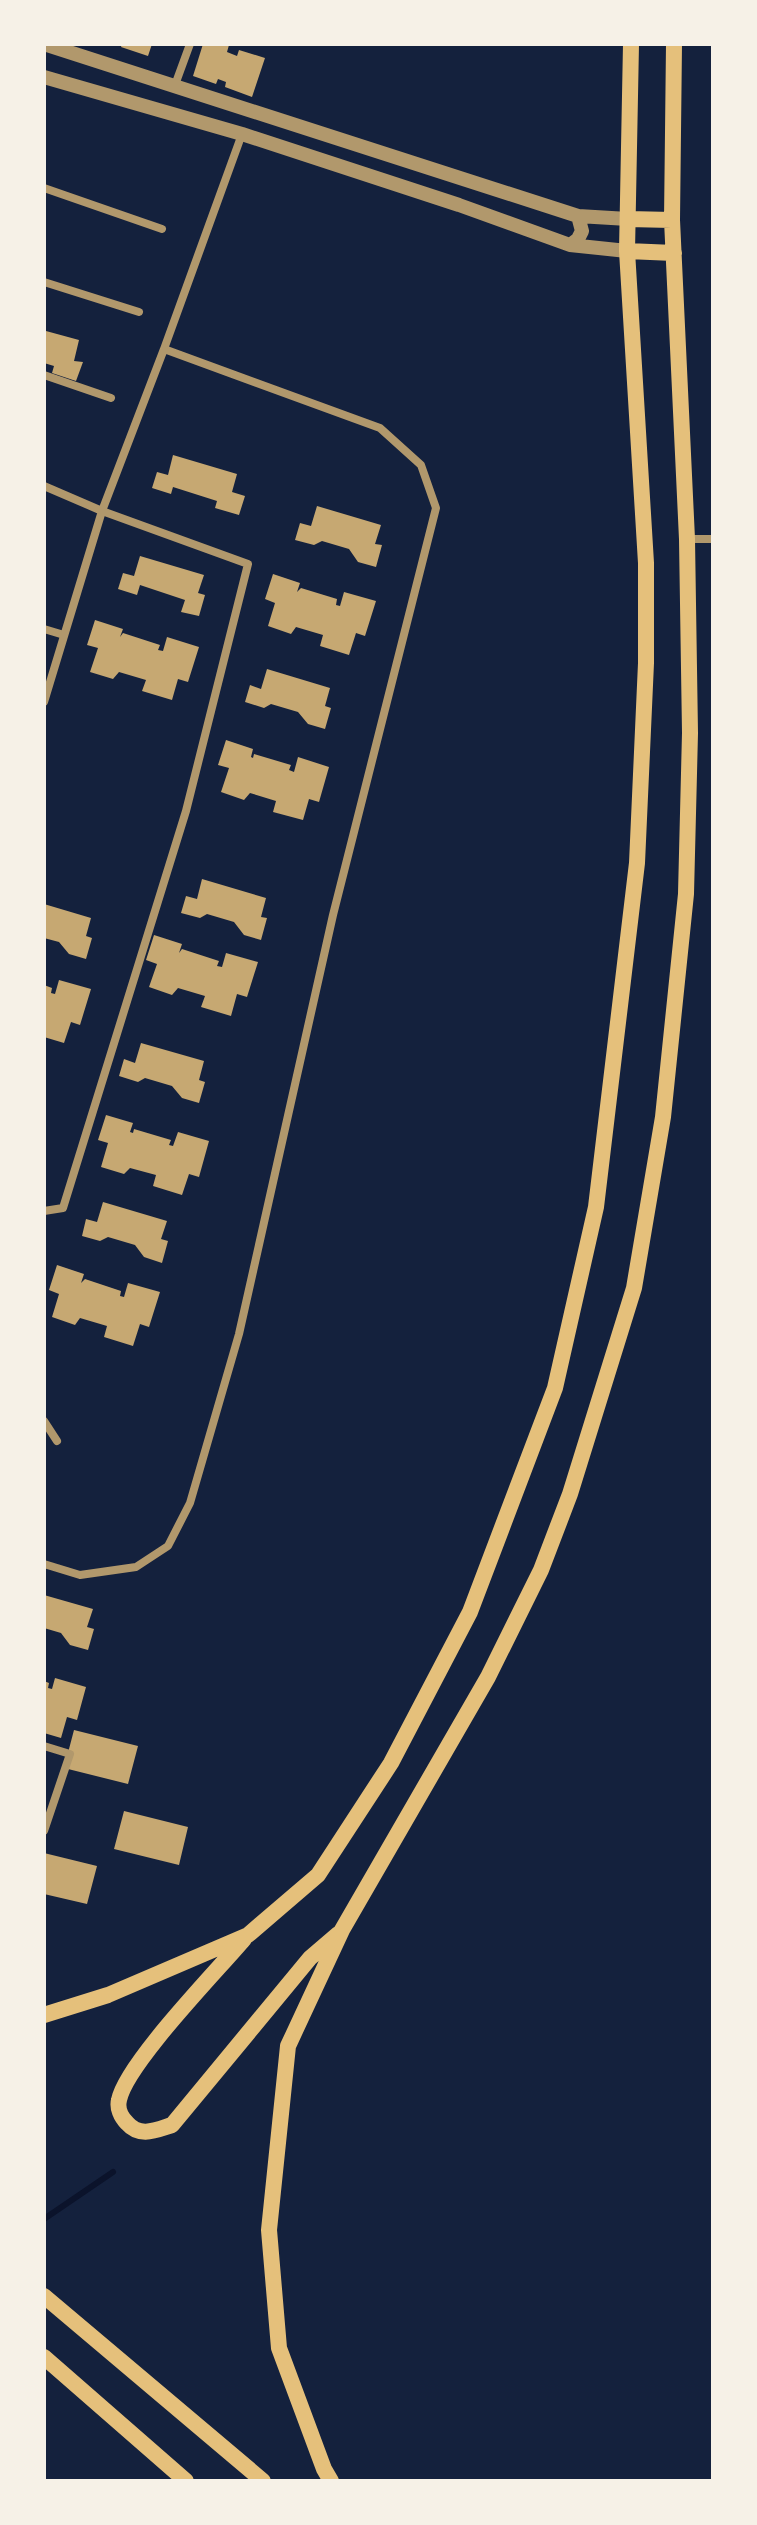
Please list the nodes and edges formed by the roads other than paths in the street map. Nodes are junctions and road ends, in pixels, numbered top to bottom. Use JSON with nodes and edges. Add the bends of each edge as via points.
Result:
{"nodes":[{"id":1,"x":44,"y":44,"type":"edge"},
{"id":2,"x":190,"y":44,"type":"edge"},
{"id":3,"x":631,"y":44,"type":"edge"},
{"id":4,"x":674,"y":44,"type":"edge"},
{"id":5,"x":45,"y":82,"type":"edge"},
{"id":6,"x":175,"y":85,"type":"junction"},
{"id":7,"x":242,"y":134,"type":"junction"},
{"id":8,"x":44,"y":188,"type":"edge"},
{"id":9,"x":578,"y":216,"type":"junction"},
{"id":10,"x":628,"y":219,"type":"junction"},
{"id":11,"x":672,"y":220,"type":"junction"},
{"id":12,"x":162,"y":229,"type":"dead end"},
{"id":13,"x":570,"y":245,"type":"junction"},
{"id":14,"x":627,"y":251,"type":"junction"},
{"id":15,"x":674,"y":253,"type":"junction"},
{"id":16,"x":44,"y":282,"type":"edge"},
{"id":17,"x":139,"y":312,"type":"dead end"},
{"id":18,"x":164,"y":349,"type":"junction"},
{"id":19,"x":44,"y":375,"type":"edge"},
{"id":20,"x":111,"y":398,"type":"dead end"},
{"id":21,"x":44,"y":486,"type":"edge"},
{"id":22,"x":102,"y":511,"type":"junction"},
{"id":23,"x":687,"y":539,"type":"junction"},
{"id":24,"x":713,"y":539,"type":"edge"},
{"id":25,"x":44,"y":629,"type":"edge"},
{"id":26,"x":64,"y":635,"type":"junction"},
{"id":27,"x":44,"y":702,"type":"edge"},
{"id":28,"x":44,"y":1211,"type":"edge"},
{"id":29,"x":44,"y":1421,"type":"edge"},
{"id":30,"x":57,"y":1441,"type":"dead end"},
{"id":31,"x":44,"y":1564,"type":"edge"},
{"id":32,"x":44,"y":1746,"type":"edge"},
{"id":33,"x":44,"y":1831,"type":"edge"},
{"id":34,"x":342,"y":1930,"type":"junction"},
{"id":35,"x":248,"y":1935,"type":"junction"},
{"id":36,"x":44,"y":2015,"type":"edge"},
{"id":37,"x":44,"y":2296,"type":"edge"},
{"id":38,"x":44,"y":2357,"type":"edge"},
{"id":39,"x":186,"y":2481,"type":"edge"},
{"id":40,"x":263,"y":2481,"type":"edge"},
{"id":41,"x":331,"y":2481,"type":"edge"}],
"edges":[{"from":1,"to":6,"type":"street"},
{"from":2,"to":6,"type":"street"},
{"from":3,"to":10,"type":"main road"},
{"from":4,"to":11,"type":"main road"},
{"from":5,"to":7,"type":"street"},
{"from":6,"to":9,"type":"street"},
{"from":7,"to":13,"type":"street"},
{"from":7,"to":18,"type":"street"},
{"from":8,"to":12,"type":"street"},
{"from":9,"to":10,"type":"street"},
{"from":9,"to":13,"type":"street","via":[[582,231]]},
{"from":10,"to":11,"type":"main road"},
{"from":10,"to":14,"type":"main road"},
{"from":11,"to":15,"type":"main road"},
{"from":13,"to":14,"type":"street"},
{"from":14,"to":15,"type":"main road"},
{"from":14,"to":35,"type":"main road","via":[[646,563],[646,663],[637,863],[596,1207],[555,1388],[470,1612],[391,1763],[318,1875]]},
{"from":15,"to":23,"type":"main road"},
{"from":16,"to":17,"type":"street"},
{"from":18,"to":22,"type":"street"},
{"from":18,"to":31,"type":"street","via":[[380,428],[421,465],[436,508],[333,915],[239,1334],[190,1503],[168,1546],[136,1567],[80,1575]]},
{"from":19,"to":20,"type":"street"},
{"from":21,"to":22,"type":"street"},
{"from":22,"to":26,"type":"street"},
{"from":22,"to":28,"type":"street","via":[[248,564],[186,811],[63,1208]]},
{"from":23,"to":24,"type":"street"},
{"from":23,"to":34,"type":"main road","via":[[686,894],[663,1117],[634,1288],[541,1570],[488,1677]]},
{"from":25,"to":26,"type":"street"},
{"from":26,"to":27,"type":"street"},
{"from":29,"to":30,"type":"street"},
{"from":32,"to":33,"type":"street","via":[[70,1754]]},
{"from":34,"to":35,"type":"main road","via":[[310,1958],[172,2125],[138,2131],[119,2110],[128,2080]]},
{"from":34,"to":41,"type":"main road","via":[[288,2046],[269,2230],[279,2348]]},
{"from":35,"to":36,"type":"main road","via":[[108,1995]]},
{"from":37,"to":40,"type":"main road"},
{"from":38,"to":39,"type":"main road"}]}
